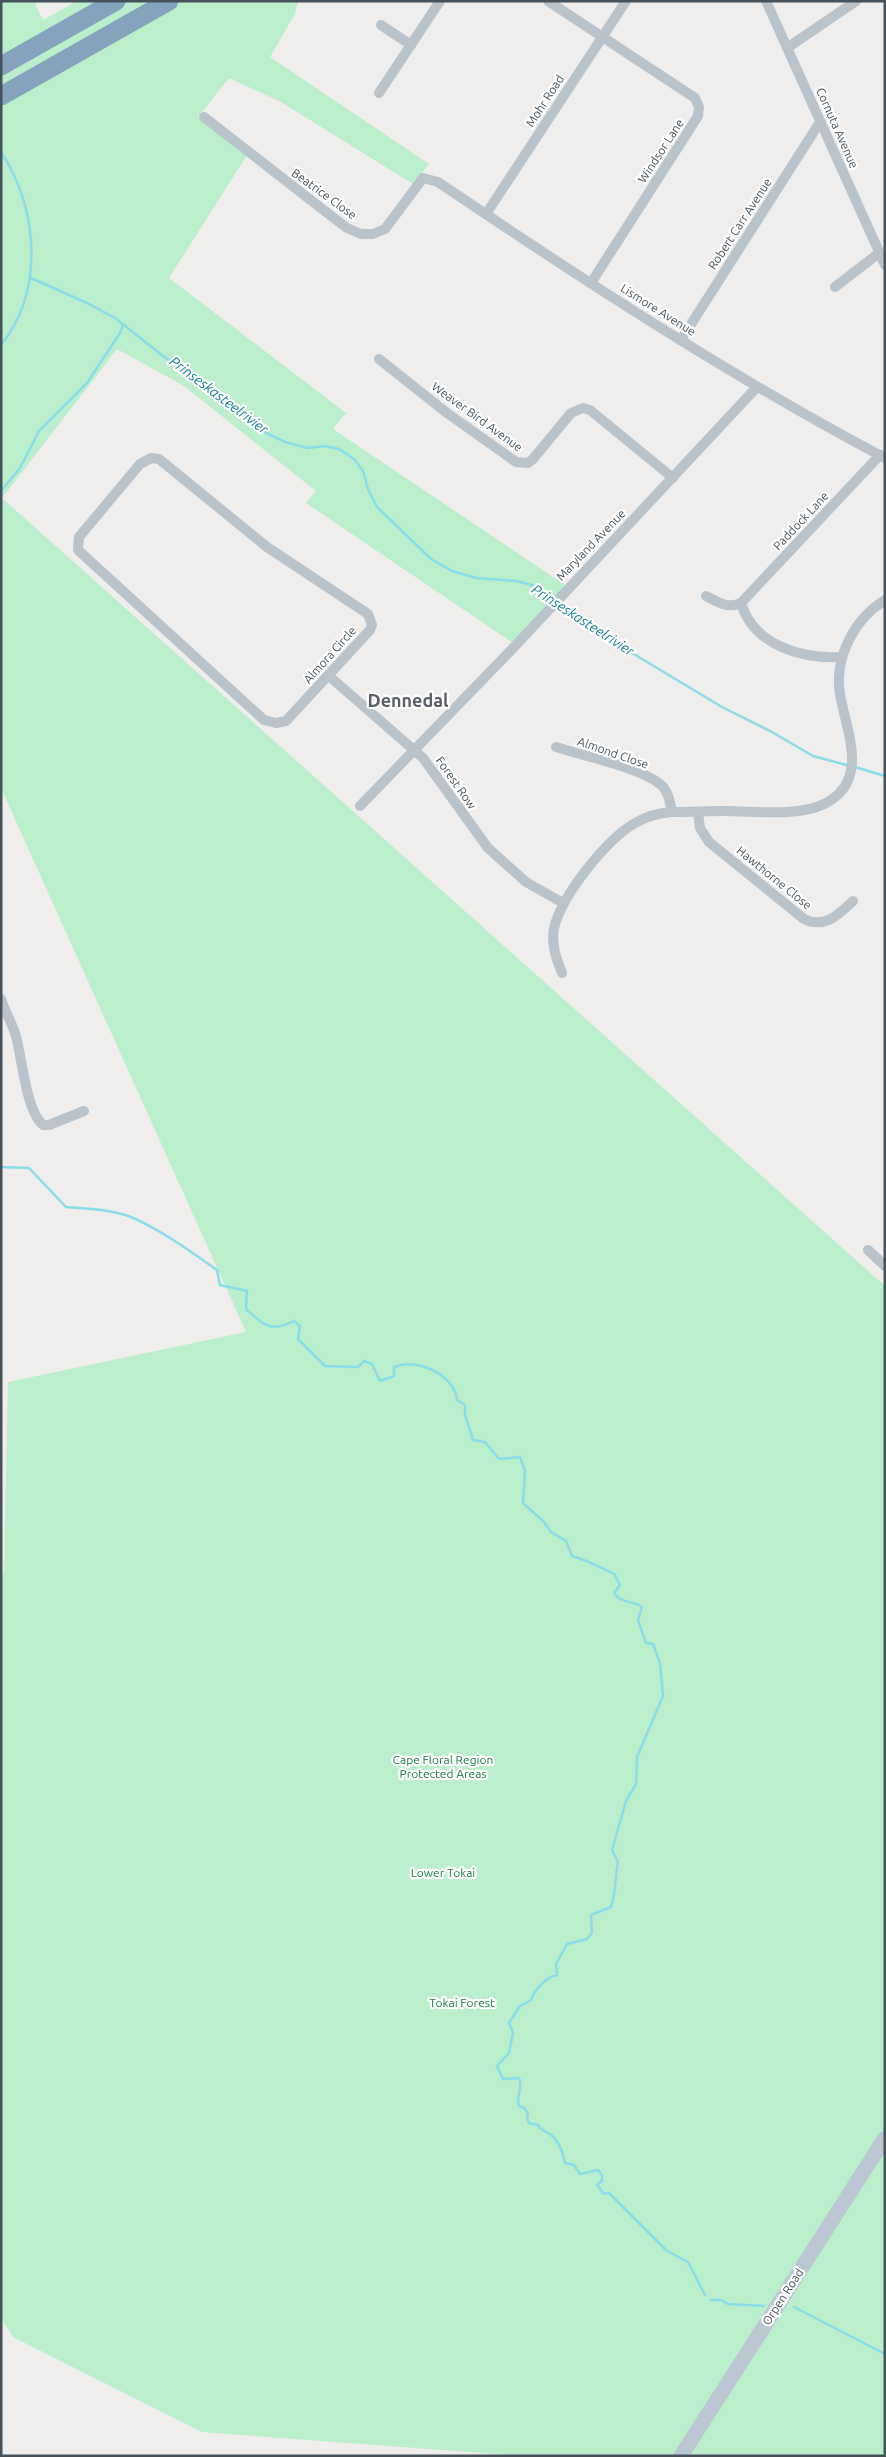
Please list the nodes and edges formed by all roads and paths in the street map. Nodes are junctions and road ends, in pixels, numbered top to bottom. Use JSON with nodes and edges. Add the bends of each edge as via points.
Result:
{"nodes":[{"id":1,"x":116,"y":1,"type":"edge"},
{"id":2,"x":169,"y":1,"type":"edge"},
{"id":3,"x":440,"y":1,"type":"edge"},
{"id":4,"x":548,"y":1,"type":"edge"},
{"id":5,"x":626,"y":1,"type":"edge"},
{"id":6,"x":766,"y":1,"type":"edge"},
{"id":7,"x":856,"y":1,"type":"edge"},
{"id":8,"x":381,"y":25,"type":"dead end"},
{"id":9,"x":602,"y":37,"type":"junction"},
{"id":10,"x":411,"y":45,"type":"junction"},
{"id":11,"x":787,"y":48,"type":"junction"},
{"id":12,"x":1,"y":66,"type":"edge"},
{"id":13,"x":379,"y":93,"type":"dead end"},
{"id":14,"x":1,"y":96,"type":"edge"},
{"id":15,"x":204,"y":116,"type":"dead end"},
{"id":16,"x":820,"y":122,"type":"junction"},
{"id":17,"x":423,"y":178,"type":"joint"},
{"id":18,"x":486,"y":214,"type":"junction"},
{"id":19,"x":879,"y":253,"type":"junction"},
{"id":20,"x":885,"y":265,"type":"edge"},
{"id":21,"x":591,"y":283,"type":"junction"},
{"id":22,"x":835,"y":287,"type":"dead end"},
{"id":23,"x":681,"y":340,"type":"junction"},
{"id":24,"x":379,"y":359,"type":"dead end"},
{"id":25,"x":757,"y":387,"type":"junction"},
{"id":26,"x":882,"y":456,"type":"edge"},
{"id":27,"x":673,"y":478,"type":"junction"},
{"id":28,"x":706,"y":596,"type":"dead end"},
{"id":29,"x":885,"y":600,"type":"edge"},
{"id":30,"x":740,"y":604,"type":"junction"},
{"id":31,"x":842,"y":657,"type":"junction"},
{"id":32,"x":329,"y":676,"type":"junction"},
{"id":33,"x":556,"y":747,"type":"dead end"},
{"id":34,"x":415,"y":750,"type":"junction"},
{"id":35,"x":360,"y":806,"type":"dead end"},
{"id":36,"x":672,"y":812,"type":"junction"},
{"id":37,"x":698,"y":812,"type":"junction"},
{"id":38,"x":853,"y":901,"type":"dead end"},
{"id":39,"x":563,"y":903,"type":"junction"},
{"id":40,"x":562,"y":973,"type":"dead end"},
{"id":41,"x":2,"y":1005,"type":"edge"},
{"id":42,"x":84,"y":1111,"type":"dead end"},
{"id":43,"x":868,"y":1250,"type":"dead end"},
{"id":44,"x":885,"y":1266,"type":"edge"},
{"id":45,"x":885,"y":2138,"type":"edge"},
{"id":46,"x":681,"y":2456,"type":"edge"}],
"edges":[{"from":1,"to":12,"type":"highway"},
{"from":2,"to":14,"type":"highway"},
{"from":3,"to":10,"type":"street"},
{"from":4,"to":9,"type":"street","name":"Windsor Lane"},
{"from":5,"to":9,"type":"street","name":"Mohr Road"},
{"from":6,"to":11,"type":"street","name":"Cornuta Avenue"},
{"from":7,"to":11,"type":"street"},
{"from":8,"to":10,"type":"street"},
{"from":9,"to":18,"type":"street","name":"Mohr Road"},
{"from":9,"to":21,"type":"street","name":"Windsor Lane","via":[[695,98],[699,107],[698,116]]},
{"from":10,"to":13,"type":"street"},
{"from":11,"to":16,"type":"street","name":"Cornuta Avenue"},
{"from":15,"to":17,"type":"street","name":"Beatrice Close","via":[[347,228],[361,234],[385,229]]},
{"from":16,"to":19,"type":"street","name":"Cornuta Avenue"},
{"from":16,"to":23,"type":"street","name":"Robert Carr Avenue"},
{"from":17,"to":18,"type":"street","name":"Lismore Avenue","via":[[438,182]]},
{"from":18,"to":21,"type":"street","name":"Lismore Avenue"},
{"from":19,"to":20,"type":"street","name":"Cornuta Avenue"},
{"from":19,"to":22,"type":"street"},
{"from":21,"to":23,"type":"street","name":"Lismore Avenue"},
{"from":23,"to":25,"type":"street","name":"Lismore Avenue"},
{"from":24,"to":27,"type":"street","name":"Weaver Bird Avenue","via":[[516,462],[528,463],[533,459],[571,413],[583,408],[590,410]]},
{"from":25,"to":26,"type":"street","name":"Lismore Avenue"},
{"from":25,"to":27,"type":"street","name":"Maryland Avenue"},
{"from":26,"to":30,"type":"street","name":"Paddock Lane"},
{"from":27,"to":34,"type":"street","name":"Maryland Avenue"},
{"from":28,"to":30,"type":"street","via":[[726,605]]},
{"from":29,"to":31,"type":"street","via":[[859,622]]},
{"from":30,"to":31,"type":"street","via":[[749,622],[779,647],[819,658]]},
{"from":31,"to":37,"type":"street","via":[[840,693],[853,755],[849,773],[839,791],[824,804],[801,810]]},
{"from":32,"to":32,"type":"street","name":"Almora Circle","via":[[286,721],[264,720],[80,553],[77,546],[79,537],[140,464],[151,458],[159,459],[267,547],[368,614],[372,625],[370,630]]},
{"from":32,"to":34,"type":"street","name":"Forest Row"},
{"from":33,"to":36,"type":"street","name":"Almond Close","via":[[640,773],[660,783],[668,794]]},
{"from":34,"to":35,"type":"street","name":"Maryland Avenue"},
{"from":34,"to":39,"type":"street","name":"Forest Row","via":[[488,848],[526,882]]},
{"from":36,"to":37,"type":"street"},
{"from":36,"to":39,"type":"street","via":[[645,818],[620,834]]},
{"from":37,"to":38,"type":"street","name":"Hawthorne Close","via":[[700,828],[709,842],[804,919],[825,923],[838,916]]},
{"from":39,"to":40,"type":"street","via":[[553,943]]},
{"from":41,"to":42,"type":"street","via":[[16,1038],[26,1087],[38,1121],[49,1125]]},
{"from":43,"to":44,"type":"street"},
{"from":45,"to":46,"type":"main road","name":"Orpen Road"}]}
